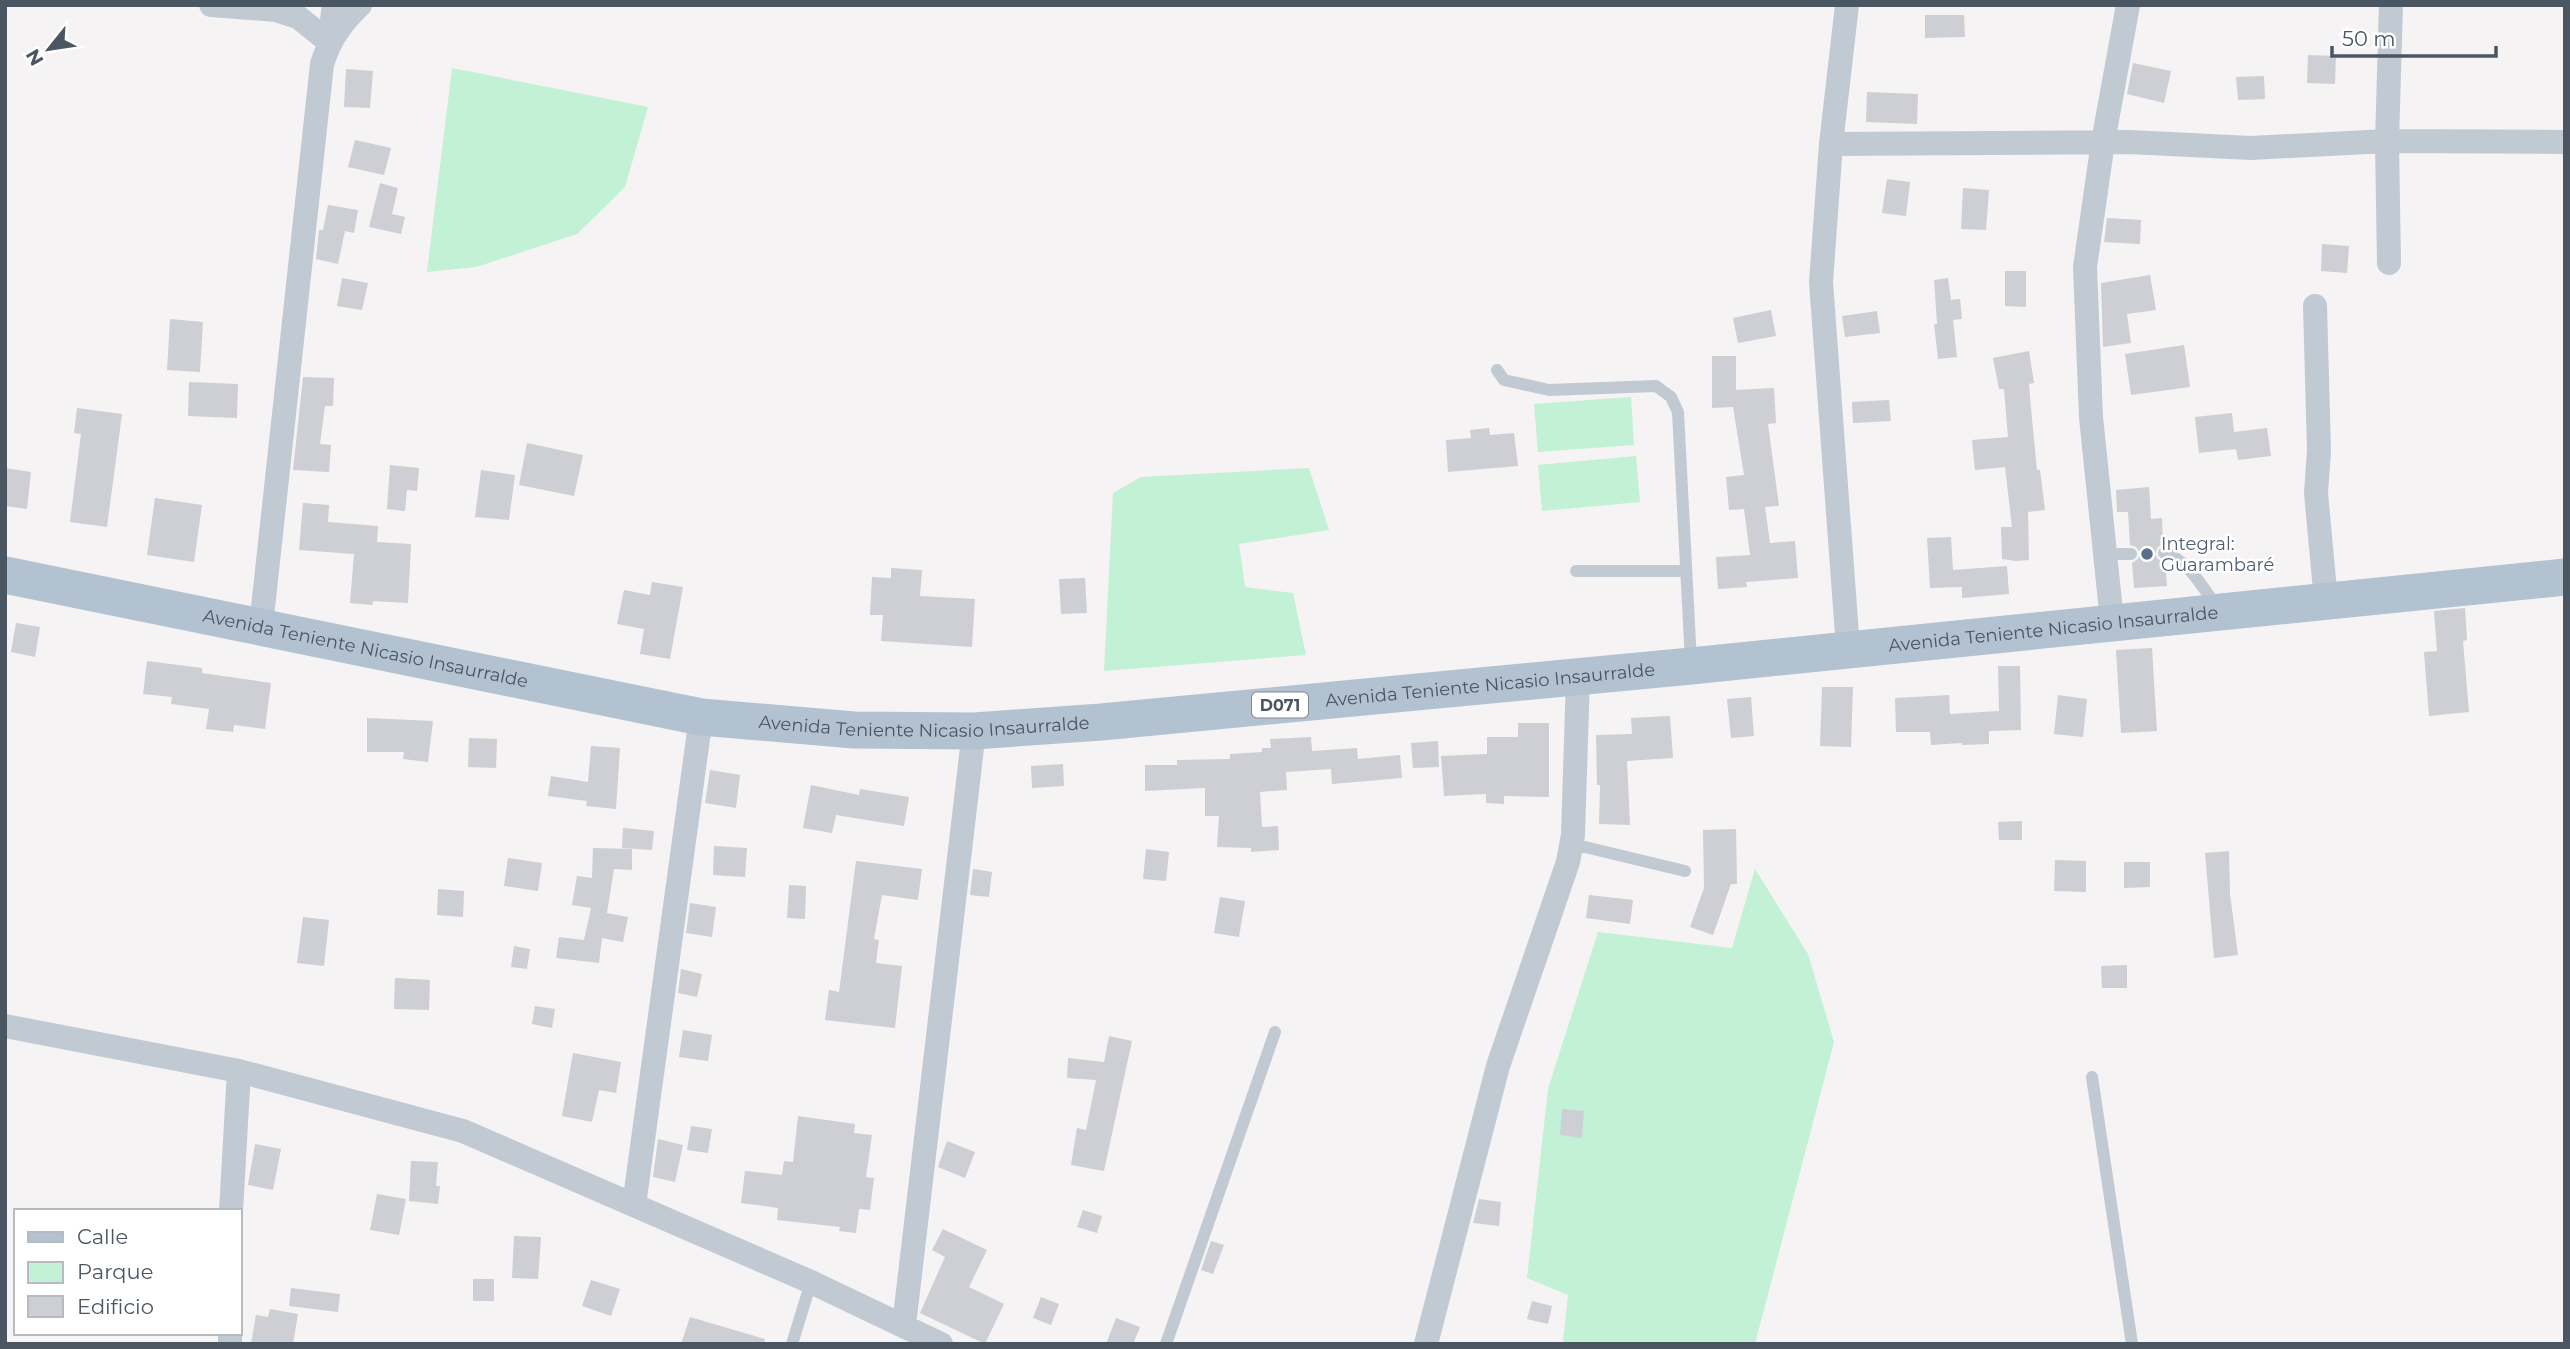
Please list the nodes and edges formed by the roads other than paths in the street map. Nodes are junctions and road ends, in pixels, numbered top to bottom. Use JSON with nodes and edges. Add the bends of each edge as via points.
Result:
{"nodes":[{"id":1,"x":211,"y":5,"type":"edge"},
{"id":2,"x":334,"y":5,"type":"edge"},
{"id":3,"x":1847,"y":5,"type":"edge"},
{"id":4,"x":2128,"y":5,"type":"edge"},
{"id":5,"x":2391,"y":5,"type":"edge"},
{"id":6,"x":360,"y":6,"type":"edge"},
{"id":7,"x":249,"y":7,"type":"edge"},
{"id":8,"x":330,"y":42,"type":"junction"},
{"id":9,"x":2387,"y":141,"type":"junction"},
{"id":10,"x":2103,"y":142,"type":"junction"},
{"id":11,"x":2565,"y":142,"type":"edge"},
{"id":12,"x":1831,"y":144,"type":"junction"},
{"id":13,"x":2389,"y":263,"type":"dead end"},
{"id":14,"x":2315,"y":306,"type":"dead end"},
{"id":15,"x":1497,"y":370,"type":"dead end"},
{"id":16,"x":2164,"y":553,"type":"dead end"},
{"id":17,"x":2105,"y":554,"type":"junction"},
{"id":18,"x":2131,"y":554,"type":"dead end"},
{"id":19,"x":1576,"y":570,"type":"dead end"},
{"id":20,"x":1686,"y":572,"type":"junction"},
{"id":21,"x":5,"y":575,"type":"edge"},
{"id":22,"x":2565,"y":577,"type":"edge"},
{"id":23,"x":2326,"y":601,"type":"junction"},
{"id":24,"x":2221,"y":611,"type":"junction"},
{"id":25,"x":2112,"y":621,"type":"junction"},
{"id":26,"x":261,"y":626,"type":"junction"},
{"id":27,"x":1847,"y":649,"type":"junction"},
{"id":28,"x":1691,"y":666,"type":"junction"},
{"id":29,"x":1577,"y":677,"type":"junction"},
{"id":30,"x":701,"y":717,"type":"junction"},
{"id":31,"x":974,"y":732,"type":"junction"},
{"id":32,"x":1571,"y":848,"type":"junction"},
{"id":33,"x":1685,"y":872,"type":"dead end"},
{"id":34,"x":5,"y":1026,"type":"edge"},
{"id":35,"x":1275,"y":1032,"type":"dead end"},
{"id":36,"x":239,"y":1071,"type":"junction"},
{"id":37,"x":2092,"y":1077,"type":"dead end"},
{"id":38,"x":634,"y":1205,"type":"junction"},
{"id":39,"x":231,"y":1209,"type":"edge"},
{"id":40,"x":811,"y":1282,"type":"junction"},
{"id":41,"x":904,"y":1325,"type":"junction"},
{"id":42,"x":792,"y":1344,"type":"edge"},
{"id":43,"x":942,"y":1344,"type":"edge"},
{"id":44,"x":1166,"y":1344,"type":"edge"},
{"id":45,"x":1426,"y":1344,"type":"edge"},
{"id":46,"x":2132,"y":1344,"type":"edge"}],
"edges":[{"from":1,"to":7,"type":"street"},
{"from":2,"to":8,"type":"street"},
{"from":3,"to":12,"type":"street"},
{"from":4,"to":10,"type":"street"},
{"from":5,"to":9,"type":"street"},
{"from":6,"to":8,"type":"street"},
{"from":7,"to":8,"type":"street","via":[[298,17]]},
{"from":8,"to":26,"type":"street","via":[[323,64],[307,192]]},
{"from":9,"to":10,"type":"street","via":[[2251,148]]},
{"from":9,"to":11,"type":"street"},
{"from":9,"to":13,"type":"street"},
{"from":10,"to":12,"type":"street"},
{"from":10,"to":17,"type":"street","via":[[2085,267],[2091,417]]},
{"from":12,"to":27,"type":"street","via":[[1821,282]]},
{"from":14,"to":23,"type":"street","via":[[2316,493]]},
{"from":15,"to":20,"type":"lane","via":[[1504,380],[1549,390],[1656,386],[1671,397],[1678,412]]},
{"from":16,"to":24,"type":"lane","via":[[2182,563]]},
{"from":17,"to":18,"type":"lane"},
{"from":17,"to":25,"type":"street"},
{"from":19,"to":20,"type":"lane"},
{"from":20,"to":28,"type":"lane"},
{"from":21,"to":26,"type":"main road","name":"Avenida Teniente Nicasio Insaurralde","number":"D071"},
{"from":22,"to":23,"type":"main road","name":"Avenida Teniente Nicasio Insaurralde","number":"D071"},
{"from":23,"to":24,"type":"main road","name":"Avenida Teniente Nicasio Insaurralde","number":"D071"},
{"from":24,"to":25,"type":"main road","name":"Avenida Teniente Nicasio Insaurralde","number":"D071"},
{"from":25,"to":27,"type":"main road","name":"Avenida Teniente Nicasio Insaurralde","number":"D071"},
{"from":26,"to":30,"type":"main road","name":"Avenida Teniente Nicasio Insaurralde","number":"D071"},
{"from":27,"to":28,"type":"main road","name":"Avenida Teniente Nicasio Insaurralde","number":"D071"},
{"from":28,"to":29,"type":"main road","name":"Avenida Teniente Nicasio Insaurralde","number":"D071"},
{"from":29,"to":31,"type":"main road","name":"Avenida Teniente Nicasio Insaurralde","number":"D071"},
{"from":29,"to":32,"type":"street"},
{"from":30,"to":31,"type":"main road","name":"Avenida Teniente Nicasio Insaurralde","number":"D071","via":[[854,730]]},
{"from":30,"to":38,"type":"street"},
{"from":31,"to":41,"type":"street"},
{"from":32,"to":33,"type":"lane","via":[[1585,847]]},
{"from":32,"to":45,"type":"street","via":[[1499,1066]]},
{"from":34,"to":36,"type":"street"},
{"from":35,"to":44,"type":"lane"},
{"from":36,"to":38,"type":"street","via":[[463,1131]]},
{"from":36,"to":39,"type":"street"},
{"from":37,"to":46,"type":"lane"},
{"from":38,"to":40,"type":"street"},
{"from":40,"to":41,"type":"street"},
{"from":40,"to":42,"type":"lane"},
{"from":41,"to":43,"type":"street"}]}
